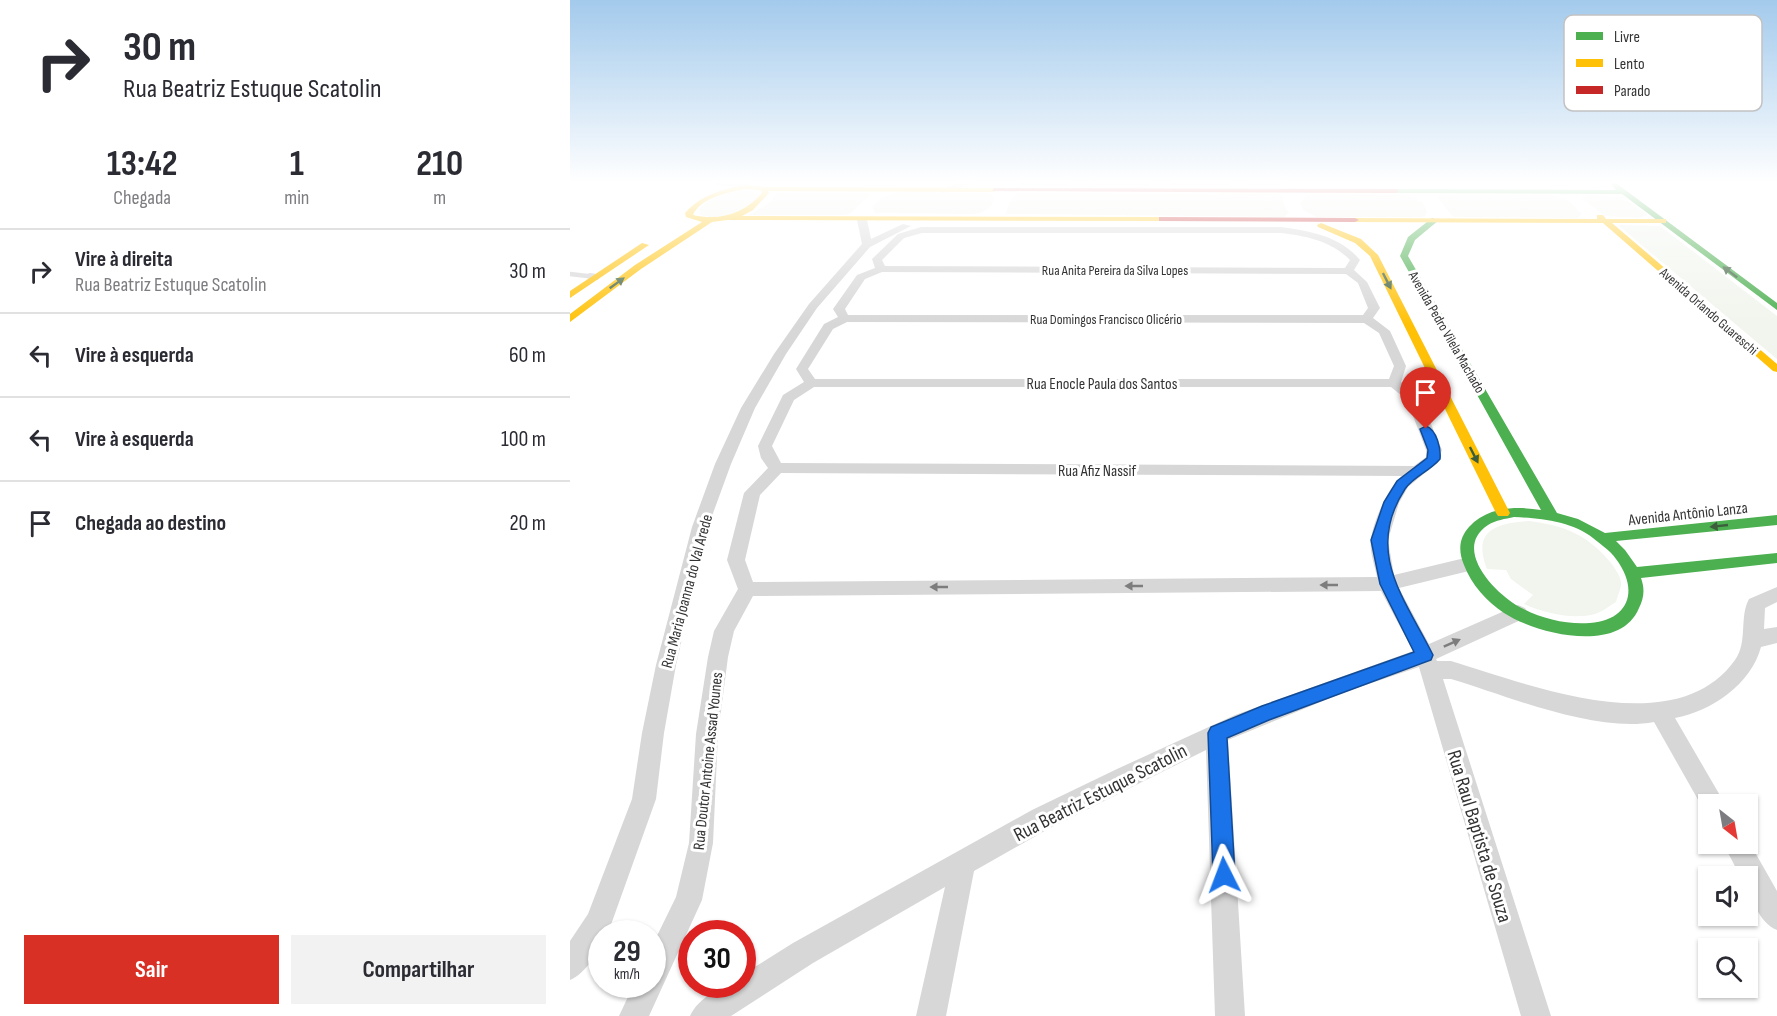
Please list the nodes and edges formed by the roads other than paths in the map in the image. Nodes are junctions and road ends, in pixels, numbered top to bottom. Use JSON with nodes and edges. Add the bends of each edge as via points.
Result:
{"nodes":[{"id":1,"x":669,"y":230,"type":"edge"},
{"id":2,"x":694,"y":230,"type":"edge"},
{"id":3,"x":864,"y":230,"type":"edge"},
{"id":4,"x":894,"y":230,"type":"edge"},
{"id":5,"x":927,"y":230,"type":"edge"},
{"id":6,"x":1284,"y":230,"type":"edge"},
{"id":7,"x":1333,"y":230,"type":"edge"},
{"id":8,"x":1420,"y":230,"type":"edge"},
{"id":9,"x":1615,"y":230,"type":"edge"},
{"id":10,"x":1675,"y":230,"type":"edge"},
{"id":11,"x":867,"y":245,"type":"junction"},
{"id":12,"x":881,"y":269,"type":"junction"},
{"id":13,"x":1348,"y":271,"type":"junction"},
{"id":14,"x":570,"y":274,"type":"edge"},
{"id":15,"x":596,"y":277,"type":"junction"},
{"id":16,"x":570,"y":295,"type":"edge"},
{"id":17,"x":1777,"y":307,"type":"edge"},
{"id":18,"x":845,"y":318,"type":"junction"},
{"id":19,"x":570,"y":319,"type":"edge"},
{"id":20,"x":1367,"y":320,"type":"junction"},
{"id":21,"x":1777,"y":369,"type":"edge"},
{"id":22,"x":1394,"y":383,"type":"junction"},
{"id":23,"x":811,"y":384,"type":"junction"},
{"id":24,"x":777,"y":468,"type":"junction"},
{"id":25,"x":1416,"y":471,"type":"junction"},
{"id":26,"x":1503,"y":513,"type":"junction"},
{"id":27,"x":1551,"y":515,"type":"junction"},
{"id":28,"x":1777,"y":520,"type":"edge"},
{"id":29,"x":1601,"y":538,"type":"junction"},
{"id":30,"x":1777,"y":558,"type":"edge"},
{"id":31,"x":1469,"y":564,"type":"junction"},
{"id":32,"x":1633,"y":573,"type":"junction"},
{"id":33,"x":1387,"y":584,"type":"junction"},
{"id":34,"x":747,"y":589,"type":"junction"},
{"id":35,"x":1777,"y":594,"type":"edge"},
{"id":36,"x":1518,"y":613,"type":"junction"},
{"id":37,"x":1777,"y":635,"type":"edge"},
{"id":38,"x":1751,"y":642,"type":"junction"},
{"id":39,"x":1427,"y":663,"type":"junction"},
{"id":40,"x":1660,"y":711,"type":"junction"},
{"id":41,"x":1217,"y":733,"type":"junction"},
{"id":42,"x":1707,"y":794,"type":"edge"},
{"id":43,"x":1741,"y":854,"type":"edge"},
{"id":44,"x":963,"y":864,"type":"junction"},
{"id":45,"x":1777,"y":917,"type":"edge"},
{"id":46,"x":666,"y":947,"type":"edge"},
{"id":47,"x":570,"y":966,"type":"edge"},
{"id":48,"x":642,"y":998,"type":"edge"},
{"id":49,"x":634,"y":1016,"type":"edge"},
{"id":50,"x":705,"y":1016,"type":"edge"},
{"id":51,"x":931,"y":1016,"type":"edge"},
{"id":52,"x":1230,"y":1016,"type":"edge"},
{"id":53,"x":1536,"y":1016,"type":"edge"}],
"edges":[{"from":1,"to":15,"type":"street"},
{"from":19,"to":2,"type":"street","one_way":true},
{"from":3,"to":11,"type":"street"},
{"from":4,"to":11,"type":"street","name":"Rua Maria Joanna do Val Arede"},
{"from":5,"to":12,"type":"street","via":[[901,237],[877,259]]},
{"from":6,"to":13,"type":"street","via":[[1332,242],[1355,260]]},
{"from":7,"to":26,"type":"street","name":"Avenida Pedro Vilela Machado","one_way":true,"via":[[1358,241],[1374,255]]},
{"from":8,"to":27,"type":"street","name":"Avenida Pedro Vilela Machado","via":[[1408,239],[1404,256]]},
{"from":9,"to":21,"type":"street","name":"Avenida Orlando Guareschi"},
{"from":17,"to":10,"type":"street","one_way":true},
{"from":11,"to":47,"type":"street","name":"Rua Maria Joanna do Val Arede","via":[[813,306],[780,354],[748,408],[723,464],[700,527],[669,654],[652,733],[644,799],[598,923]]},
{"from":12,"to":13,"type":"street","name":"Rua Anita Pereira da Silva Lopes"},
{"from":12,"to":18,"type":"street","via":[[861,278],[839,309]]},
{"from":13,"to":20,"type":"street","via":[[1362,280],[1368,292],[1374,308]]},
{"from":14,"to":15,"type":"lane"},
{"from":15,"to":16,"type":"street"},
{"from":18,"to":20,"type":"street","name":"Rua Domingos Francisco Olicério"},
{"from":18,"to":23,"type":"street","via":[[828,327],[802,369]]},
{"from":20,"to":22,"type":"street","via":[[1384,331],[1400,366]]},
{"from":22,"to":23,"type":"street","name":"Rua Enocle Paula dos Santos"},
{"from":22,"to":25,"type":"street","name":"Rua Raul Baptista de Souza","via":[[1413,398],[1434,450],[1433,459]]},
{"from":23,"to":24,"type":"street","via":[[788,398],[765,446]]},
{"from":24,"to":25,"type":"street","name":"Rua Afiz Nassif"},
{"from":24,"to":34,"type":"street","via":[[752,493],[736,560]]},
{"from":25,"to":33,"type":"street","name":"Rua Raul Baptista de Souza","via":[[1402,484],[1382,524],[1379,540]]},
{"from":26,"to":27,"type":"street"},
{"from":26,"to":31,"type":"street","via":[[1482,521],[1470,535]]},
{"from":27,"to":29,"type":"street"},
{"from":28,"to":29,"type":"street","name":"Avenida Antônio Lanza","one_way":true},
{"from":29,"to":32,"type":"street","via":[[1620,554]]},
{"from":30,"to":32,"type":"street"},
{"from":31,"to":33,"type":"street"},
{"from":31,"to":36,"type":"street","via":[[1487,590]]},
{"from":32,"to":36,"type":"street","via":[[1638,596],[1635,606],[1628,616],[1604,627],[1572,630]]},
{"from":33,"to":34,"type":"street","one_way":true},
{"from":33,"to":39,"type":"street","name":"Rua Raul Baptista de Souza"},
{"from":34,"to":46,"type":"street","name":"Rua Doutor Antoine Assad Younes","via":[[724,631],[718,657],[707,734],[701,843],[688,900]]},
{"from":35,"to":38,"type":"street","via":[[1756,604]]},
{"from":39,"to":36,"type":"street","name":"Rua Beatriz Estuque Scatolin","one_way":true},
{"from":37,"to":38,"type":"street"},
{"from":38,"to":40,"type":"street","via":[[1747,658],[1730,681],[1680,709]]},
{"from":39,"to":40,"type":"street","via":[[1598,711]]},
{"from":39,"to":41,"type":"street","name":"Rua Beatriz Estuque Scatolin","via":[[1403,665],[1331,688]]},
{"from":39,"to":53,"type":"street","name":"Rua Raul Baptista de Souza"},
{"from":40,"to":42,"type":"street"},
{"from":41,"to":44,"type":"street","name":"Rua Beatriz Estuque Scatolin","via":[[1041,819]]},
{"from":41,"to":52,"type":"street"},
{"from":43,"to":45,"type":"street"},
{"from":44,"to":50,"type":"street","name":"Rua Beatriz Estuque Scatolin","via":[[803,954]]},
{"from":44,"to":51,"type":"street"},
{"from":48,"to":49,"type":"street"}]}
